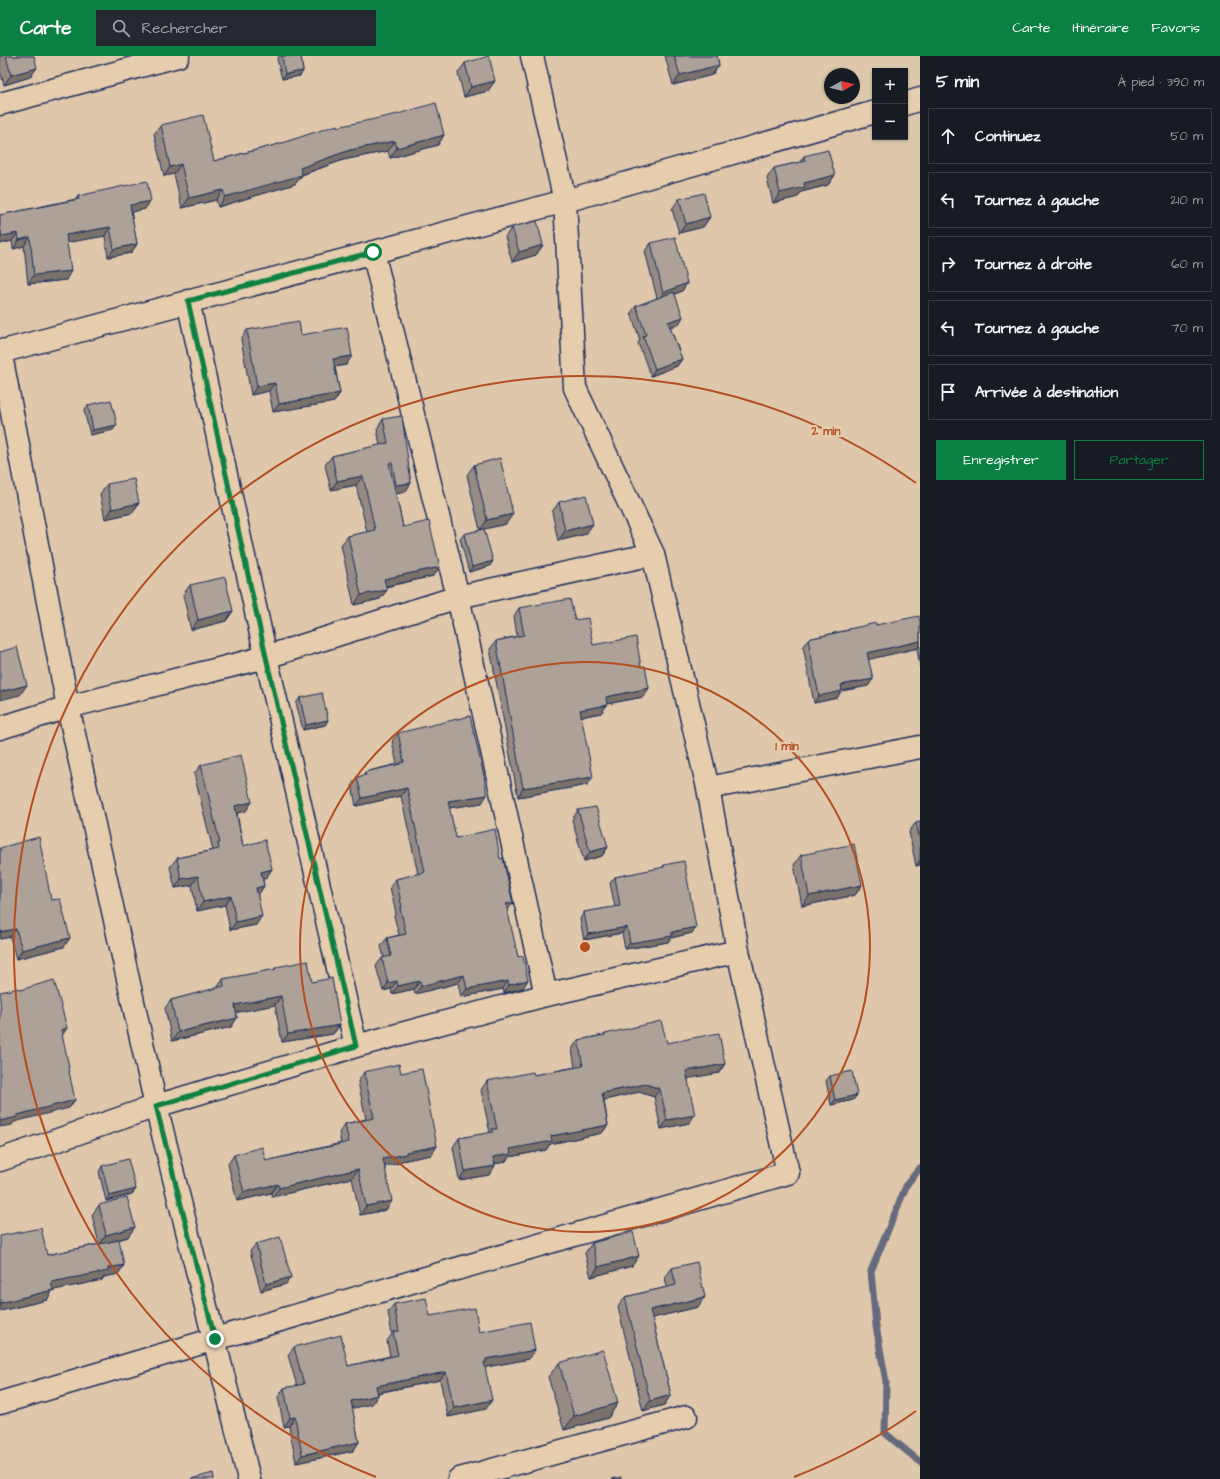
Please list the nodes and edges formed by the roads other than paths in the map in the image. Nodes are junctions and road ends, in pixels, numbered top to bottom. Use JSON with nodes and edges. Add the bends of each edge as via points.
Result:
{"nodes":[{"id":1,"x":178,"y":56,"type":"edge"},
{"id":2,"x":532,"y":56,"type":"edge"},
{"id":3,"x":125,"y":63,"type":"edge"},
{"id":4,"x":920,"y":100,"type":"edge"},
{"id":5,"x":908,"y":103,"type":"edge"},
{"id":6,"x":0,"y":104,"type":"edge"},
{"id":7,"x":872,"y":113,"type":"edge"},
{"id":8,"x":565,"y":200,"type":"junction"},
{"id":9,"x":373,"y":252,"type":"junction"},
{"id":10,"x":188,"y":301,"type":"junction"},
{"id":11,"x":0,"y":351,"type":"edge"},
{"id":12,"x":653,"y":554,"type":"junction"},
{"id":13,"x":458,"y":597,"type":"junction"},
{"id":14,"x":266,"y":657,"type":"junction"},
{"id":15,"x":68,"y":707,"type":"junction"},
{"id":16,"x":0,"y":728,"type":"edge"},
{"id":17,"x":920,"y":747,"type":"edge"},
{"id":18,"x":708,"y":788,"type":"junction"},
{"id":19,"x":738,"y":951,"type":"junction"},
{"id":20,"x":546,"y":995,"type":"junction"},
{"id":21,"x":356,"y":1046,"type":"junction"},
{"id":22,"x":156,"y":1106,"type":"junction"},
{"id":23,"x":0,"y":1160,"type":"edge"},
{"id":24,"x":215,"y":1339,"type":"junction"},
{"id":25,"x":0,"y":1403,"type":"edge"},
{"id":26,"x":686,"y":1417,"type":"dead end"},
{"id":27,"x":249,"y":1479,"type":"edge"},
{"id":28,"x":459,"y":1479,"type":"edge"}],
"edges":[{"from":1,"to":3,"type":"street"},
{"from":2,"to":8,"type":"street"},
{"from":3,"to":6,"type":"street"},
{"from":4,"to":5,"type":"street"},
{"from":7,"to":8,"type":"street"},
{"from":8,"to":9,"type":"street"},
{"from":8,"to":12,"type":"street","via":[[575,388]]},
{"from":9,"to":10,"type":"street"},
{"from":9,"to":13,"type":"street"},
{"from":10,"to":11,"type":"street"},
{"from":10,"to":14,"type":"street"},
{"from":11,"to":15,"type":"street"},
{"from":12,"to":13,"type":"street"},
{"from":12,"to":18,"type":"street"},
{"from":13,"to":14,"type":"street"},
{"from":13,"to":20,"type":"street"},
{"from":14,"to":15,"type":"street"},
{"from":14,"to":21,"type":"street"},
{"from":15,"to":16,"type":"street"},
{"from":15,"to":22,"type":"street"},
{"from":17,"to":18,"type":"street"},
{"from":18,"to":19,"type":"street"},
{"from":19,"to":20,"type":"street"},
{"from":19,"to":24,"type":"street","via":[[788,1173]]},
{"from":20,"to":21,"type":"street"},
{"from":21,"to":22,"type":"street"},
{"from":22,"to":23,"type":"street"},
{"from":22,"to":24,"type":"street"},
{"from":24,"to":25,"type":"street"},
{"from":24,"to":27,"type":"street"},
{"from":26,"to":28,"type":"street"}]}
